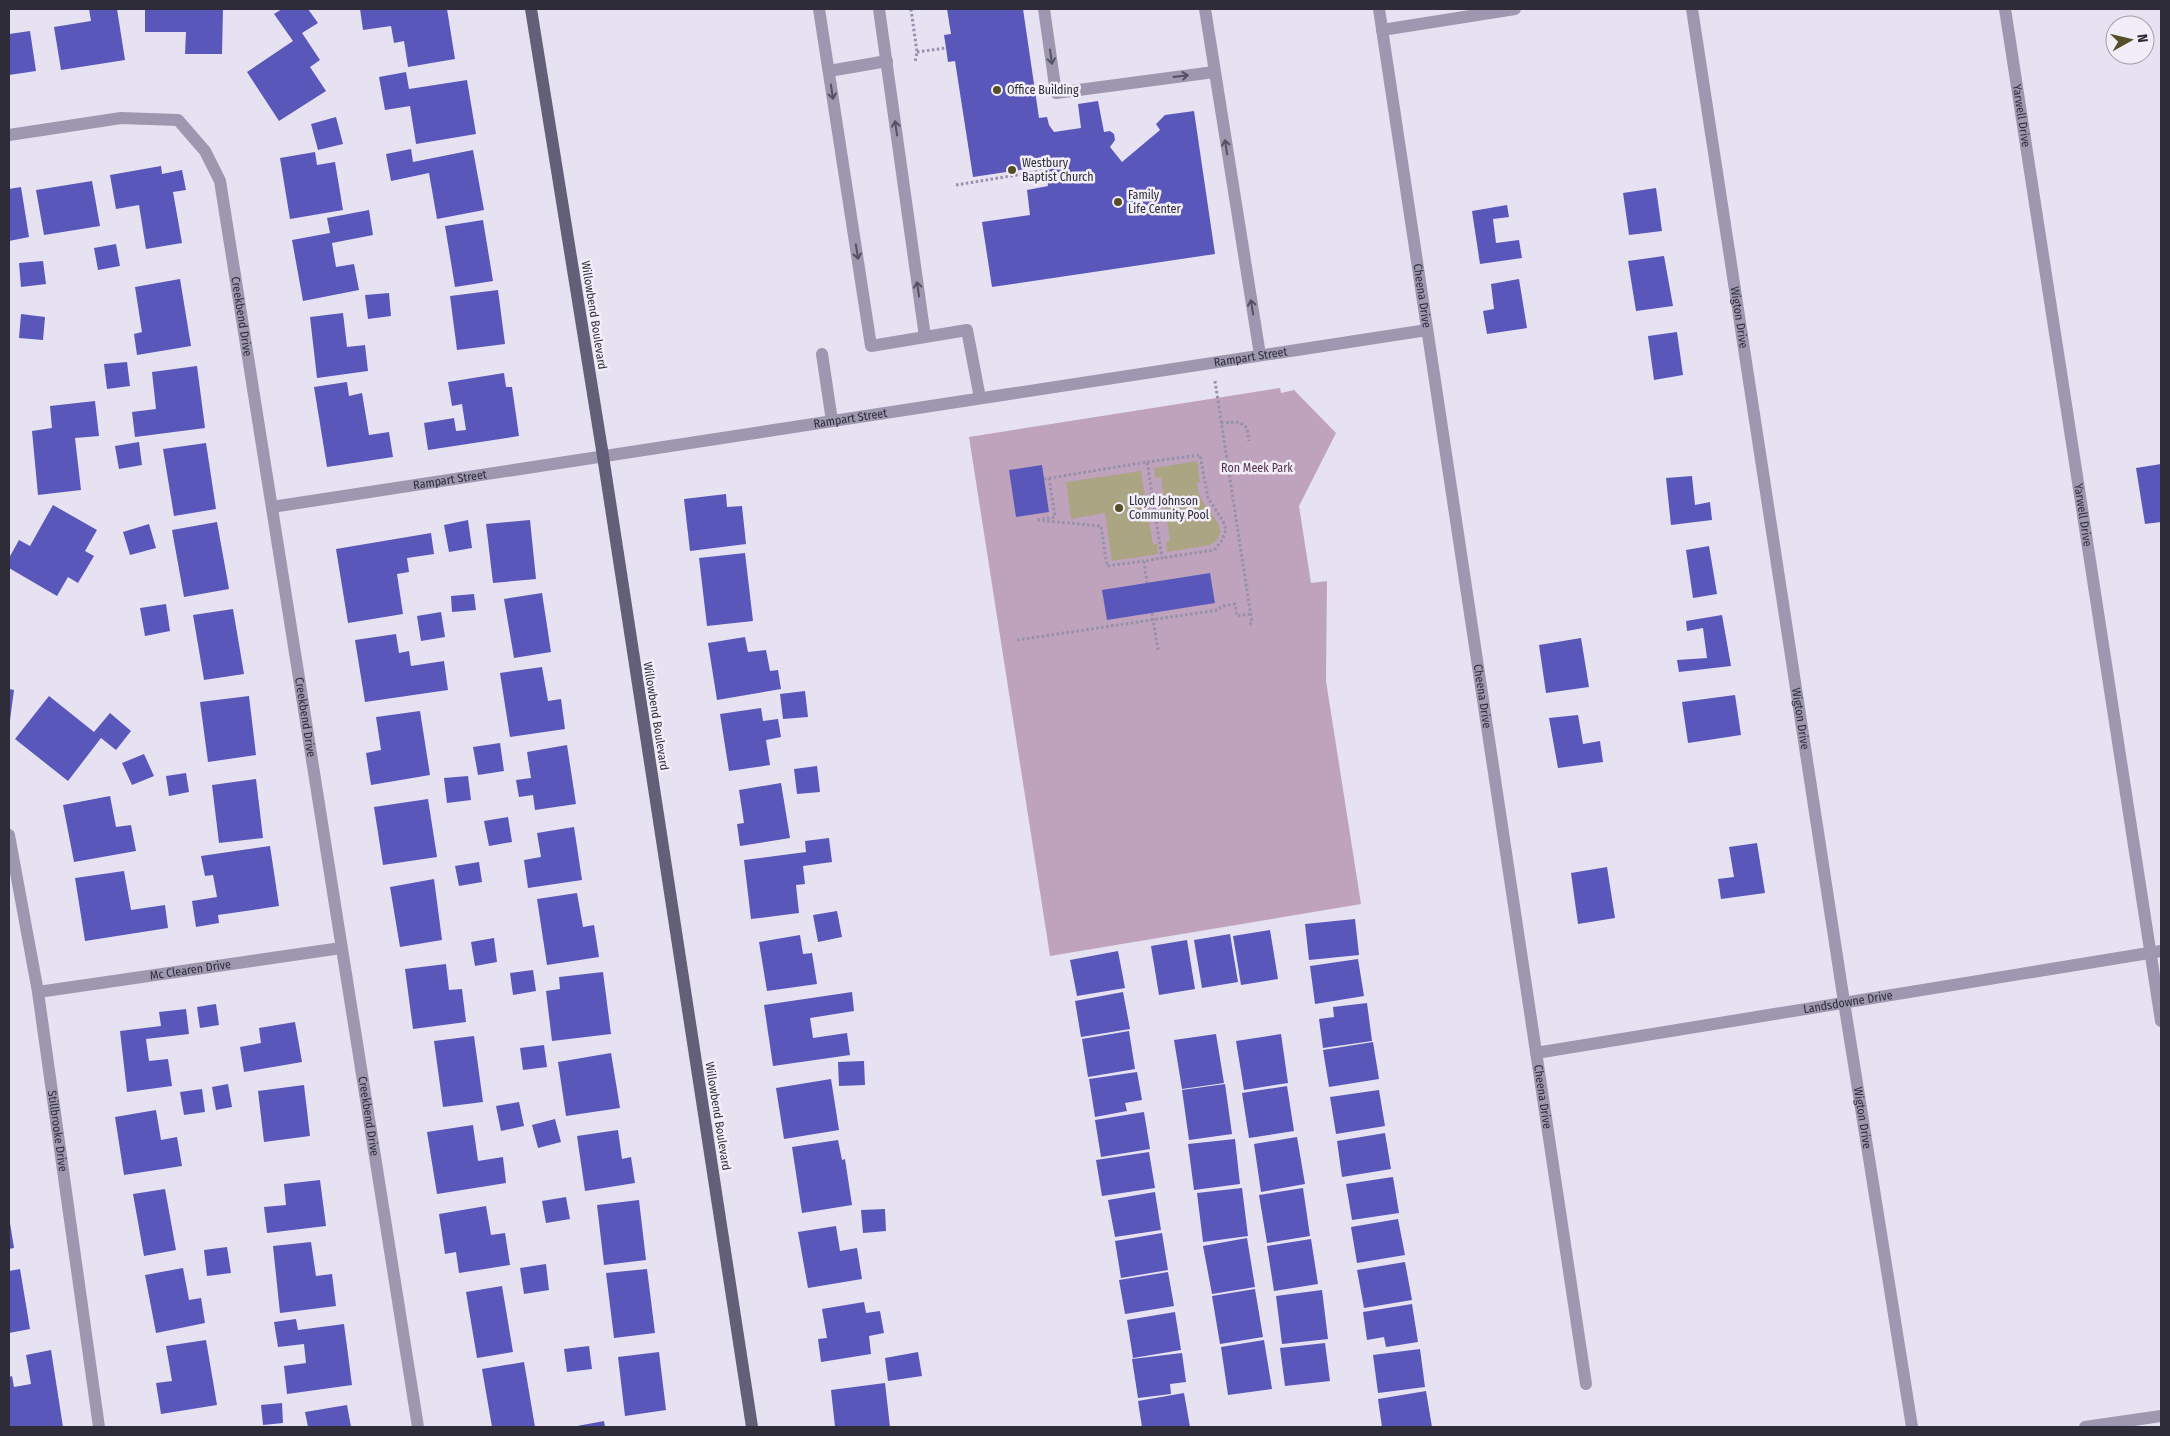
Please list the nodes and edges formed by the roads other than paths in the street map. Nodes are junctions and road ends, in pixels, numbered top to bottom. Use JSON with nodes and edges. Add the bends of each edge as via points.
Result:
{"nodes":[{"id":1,"x":531,"y":9,"type":"edge"},
{"id":2,"x":819,"y":9,"type":"edge"},
{"id":3,"x":879,"y":9,"type":"edge"},
{"id":4,"x":1044,"y":9,"type":"edge"},
{"id":5,"x":1205,"y":9,"type":"edge"},
{"id":6,"x":1379,"y":9,"type":"edge"},
{"id":7,"x":1515,"y":9,"type":"edge"},
{"id":8,"x":1692,"y":9,"type":"edge"},
{"id":9,"x":2005,"y":9,"type":"edge"},
{"id":10,"x":1382,"y":30,"type":"junction"},
{"id":11,"x":887,"y":61,"type":"junction"},
{"id":12,"x":829,"y":71,"type":"junction"},
{"id":13,"x":1214,"y":72,"type":"junction"},
{"id":14,"x":9,"y":135,"type":"edge"},
{"id":15,"x":1427,"y":330,"type":"junction"},
{"id":16,"x":925,"y":337,"type":"junction"},
{"id":17,"x":822,"y":354,"type":"dead end"},
{"id":18,"x":1260,"y":355,"type":"junction"},
{"id":19,"x":980,"y":398,"type":"junction"},
{"id":20,"x":832,"y":421,"type":"junction"},
{"id":21,"x":603,"y":456,"type":"junction"},
{"id":22,"x":272,"y":507,"type":"junction"},
{"id":23,"x":9,"y":835,"type":"edge"},
{"id":24,"x":341,"y":948,"type":"junction"},
{"id":25,"x":2156,"y":951,"type":"edge"},
{"id":26,"x":38,"y":992,"type":"junction"},
{"id":27,"x":1844,"y":1002,"type":"junction"},
{"id":28,"x":2161,"y":1021,"type":"edge"},
{"id":29,"x":1536,"y":1053,"type":"junction"},
{"id":30,"x":1586,"y":1384,"type":"dead end"},
{"id":31,"x":2161,"y":1416,"type":"edge"},
{"id":32,"x":99,"y":1427,"type":"edge"},
{"id":33,"x":418,"y":1427,"type":"edge"},
{"id":34,"x":752,"y":1427,"type":"edge"},
{"id":35,"x":1912,"y":1427,"type":"edge"},
{"id":36,"x":2085,"y":1427,"type":"edge"}],
"edges":[{"from":1,"to":21,"type":"main road","name":"Willowbend Boulevard"},
{"from":2,"to":12,"type":"street"},
{"from":3,"to":11,"type":"street"},
{"from":4,"to":13,"type":"street","one_way":true,"via":[[1056,93]]},
{"from":5,"to":13,"type":"street"},
{"from":6,"to":10,"type":"street","name":"Cheena Drive"},
{"from":7,"to":10,"type":"street"},
{"from":8,"to":27,"type":"street","name":"Wigton Drive"},
{"from":9,"to":25,"type":"street","name":"Yarwell Drive"},
{"from":10,"to":15,"type":"street","name":"Cheena Drive"},
{"from":11,"to":12,"type":"street"},
{"from":16,"to":11,"type":"street","one_way":true},
{"from":12,"to":16,"type":"street","one_way":true,"via":[[871,346]]},
{"from":18,"to":13,"type":"street","one_way":true},
{"from":14,"to":22,"type":"street","name":"Creekbend Drive","via":[[121,118],[178,120],[206,151],[220,181]]},
{"from":15,"to":18,"type":"street","name":"Rampart Street"},
{"from":15,"to":29,"type":"street","name":"Cheena Drive"},
{"from":16,"to":19,"type":"street","via":[[967,330]]},
{"from":17,"to":20,"type":"street"},
{"from":18,"to":19,"type":"street","name":"Rampart Street"},
{"from":19,"to":20,"type":"street","name":"Rampart Street"},
{"from":20,"to":21,"type":"street","name":"Rampart Street"},
{"from":21,"to":22,"type":"street","name":"Rampart Street"},
{"from":21,"to":34,"type":"main road","name":"Willowbend Boulevard"},
{"from":22,"to":24,"type":"street","name":"Creekbend Drive"},
{"from":23,"to":26,"type":"street","name":"Stillbrooke Drive"},
{"from":24,"to":26,"type":"street","name":"Mc Clearen Drive"},
{"from":24,"to":33,"type":"street","name":"Creekbend Drive"},
{"from":25,"to":27,"type":"street","name":"Landsdowne Drive"},
{"from":25,"to":28,"type":"street","name":"Yarwell Drive"},
{"from":26,"to":32,"type":"street","name":"Stillbrooke Drive"},
{"from":27,"to":29,"type":"street","name":"Landsdowne Drive"},
{"from":27,"to":35,"type":"street","name":"Wigton Drive"},
{"from":29,"to":30,"type":"street","name":"Cheena Drive"},
{"from":31,"to":36,"type":"street"}]}
